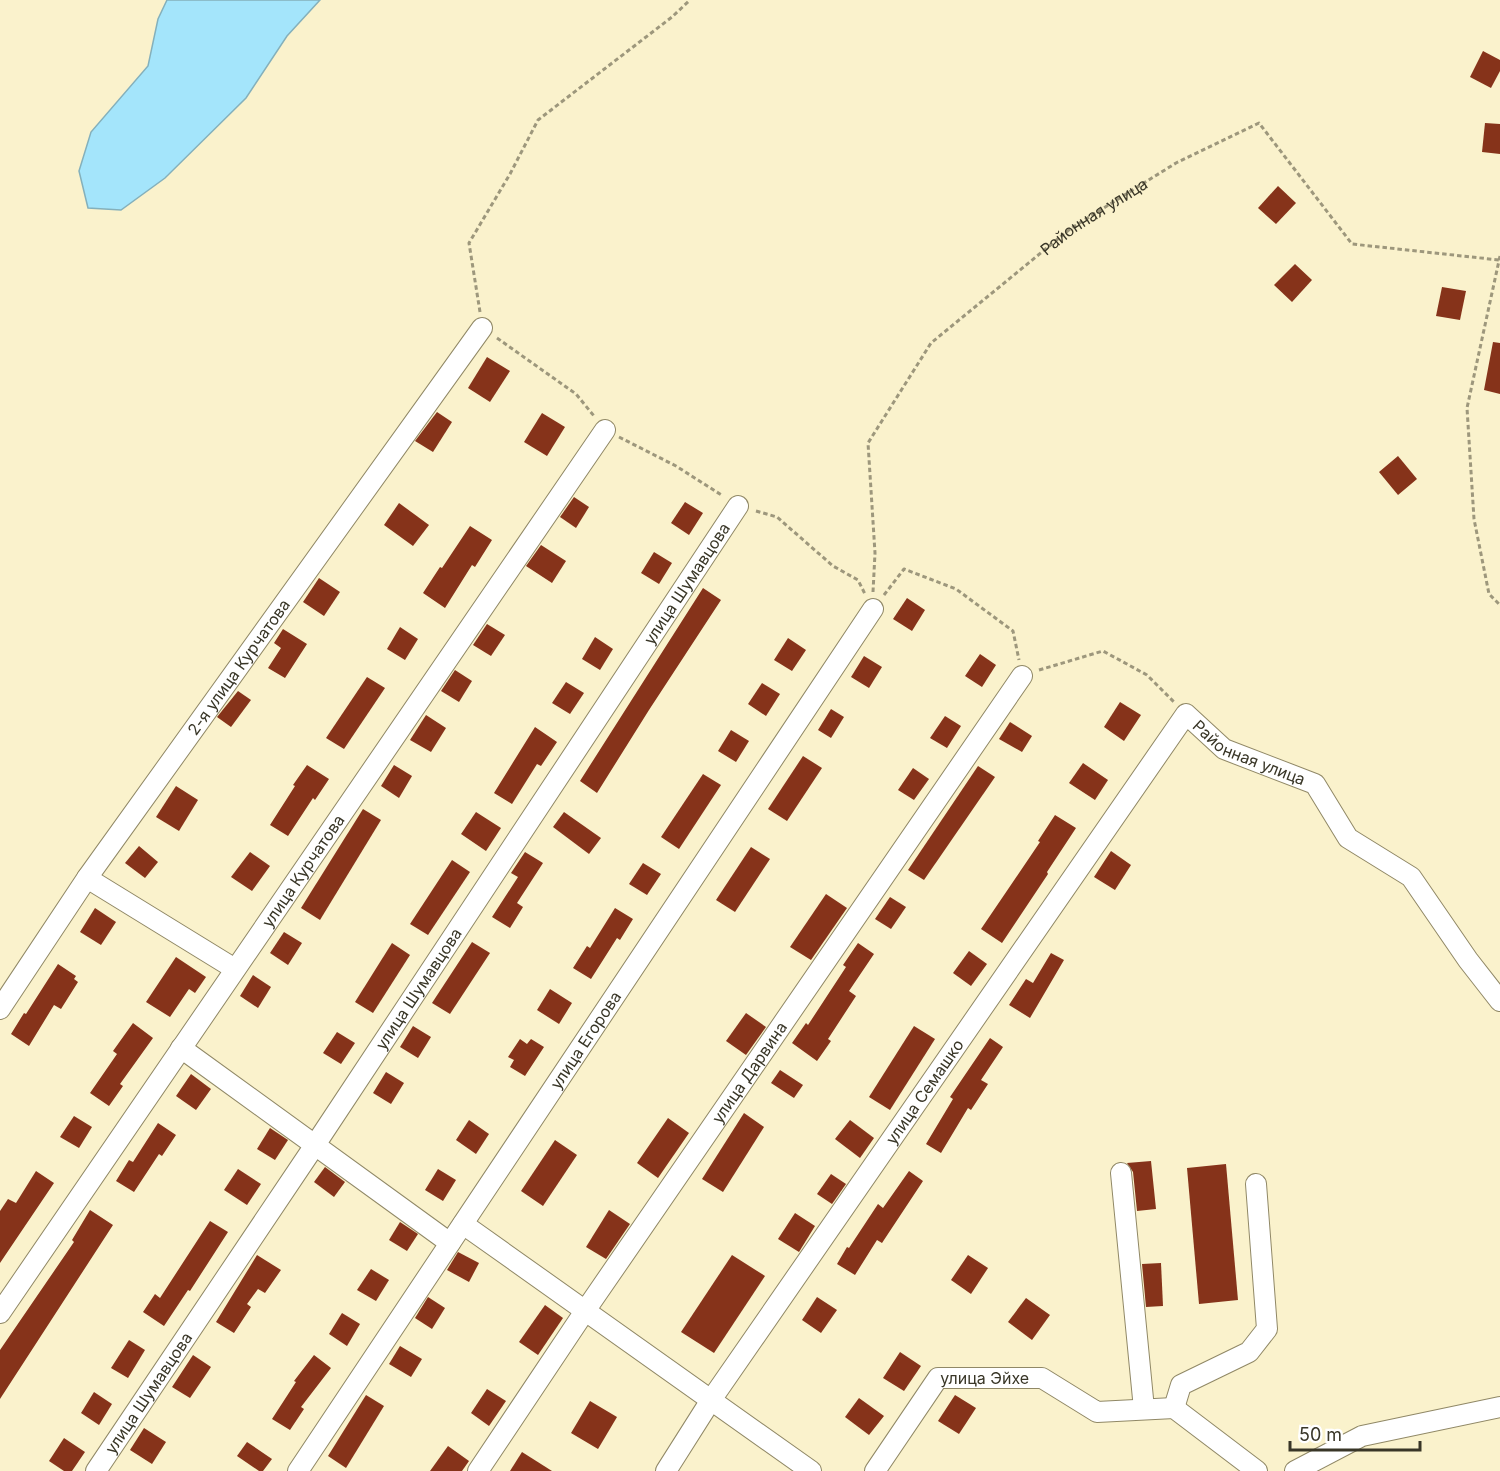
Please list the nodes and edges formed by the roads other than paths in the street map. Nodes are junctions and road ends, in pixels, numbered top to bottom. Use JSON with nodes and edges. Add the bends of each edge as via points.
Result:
{"nodes":[{"id":1,"x":482,"y":328,"type":"road end"},
{"id":2,"x":605,"y":430,"type":"road end"},
{"id":3,"x":738,"y":506,"type":"road end"},
{"id":4,"x":873,"y":609,"type":"road end"},
{"id":5,"x":1022,"y":676,"type":"road end"},
{"id":6,"x":1186,"y":714,"type":"joint"},
{"id":7,"x":87,"y":878,"type":"junction"},
{"id":8,"x":235,"y":969,"type":"junction"},
{"id":9,"x":1500,"y":1001,"type":"edge"},
{"id":10,"x":0,"y":1009,"type":"edge"},
{"id":11,"x":181,"y":1048,"type":"junction"},
{"id":12,"x":315,"y":1145,"type":"junction"},
{"id":13,"x":1121,"y":1173,"type":"dead end"},
{"id":14,"x":1256,"y":1184,"type":"dead end"},
{"id":15,"x":463,"y":1224,"type":"junction"},
{"id":16,"x":450,"y":1243,"type":"junction"},
{"id":17,"x":585,"y":1311,"type":"junction"},
{"id":18,"x":0,"y":1313,"type":"edge"},
{"id":19,"x":711,"y":1400,"type":"junction"},
{"id":20,"x":1500,"y":1407,"type":"edge"},
{"id":21,"x":1174,"y":1408,"type":"junction"},
{"id":22,"x":1144,"y":1409,"type":"junction"},
{"id":23,"x":96,"y":1471,"type":"edge"},
{"id":24,"x":298,"y":1471,"type":"edge"},
{"id":25,"x":478,"y":1471,"type":"edge"},
{"id":26,"x":666,"y":1471,"type":"edge"},
{"id":27,"x":811,"y":1471,"type":"edge"},
{"id":28,"x":875,"y":1471,"type":"edge"},
{"id":29,"x":1257,"y":1471,"type":"edge"},
{"id":30,"x":1295,"y":1471,"type":"edge"}],
"edges":[{"from":1,"to":7,"type":"street","name":"2-я улица Курчатова"},
{"from":2,"to":8,"type":"street","name":"улица Курчатова"},
{"from":3,"to":12,"type":"street","name":"улица Шумавцова"},
{"from":4,"to":15,"type":"street","name":"улица Егорова"},
{"from":5,"to":17,"type":"street","name":"улица Дарвина"},
{"from":6,"to":9,"type":"street","name":"Районная улица","via":[[1224,749],[1315,784],[1348,838],[1411,877]]},
{"from":6,"to":19,"type":"street","name":"улица Семашко"},
{"from":7,"to":8,"type":"street"},
{"from":7,"to":10,"type":"street","name":"2-я улица Курчатова"},
{"from":8,"to":11,"type":"street","name":"улица Курчатова"},
{"from":11,"to":12,"type":"street"},
{"from":11,"to":18,"type":"street","name":"улица Курчатова"},
{"from":12,"to":16,"type":"street"},
{"from":12,"to":23,"type":"street","name":"улица Шумавцова"},
{"from":13,"to":22,"type":"street"},
{"from":14,"to":21,"type":"street","via":[[1267,1329],[1249,1352],[1180,1385]]},
{"from":15,"to":16,"type":"street","name":"улица Егорова"},
{"from":15,"to":17,"type":"street"},
{"from":16,"to":24,"type":"street","name":"улица Егорова"},
{"from":17,"to":19,"type":"street"},
{"from":17,"to":25,"type":"street","name":"улица Дарвина"},
{"from":19,"to":26,"type":"street","name":"улица Семашко"},
{"from":19,"to":27,"type":"street"},
{"from":20,"to":30,"type":"street","via":[[1362,1436]]},
{"from":21,"to":22,"type":"street","name":"улица Эйхе"},
{"from":21,"to":29,"type":"street"},
{"from":22,"to":28,"type":"street","name":"улица Эйхе","via":[[1097,1412],[1042,1378],[938,1378]]}]}
